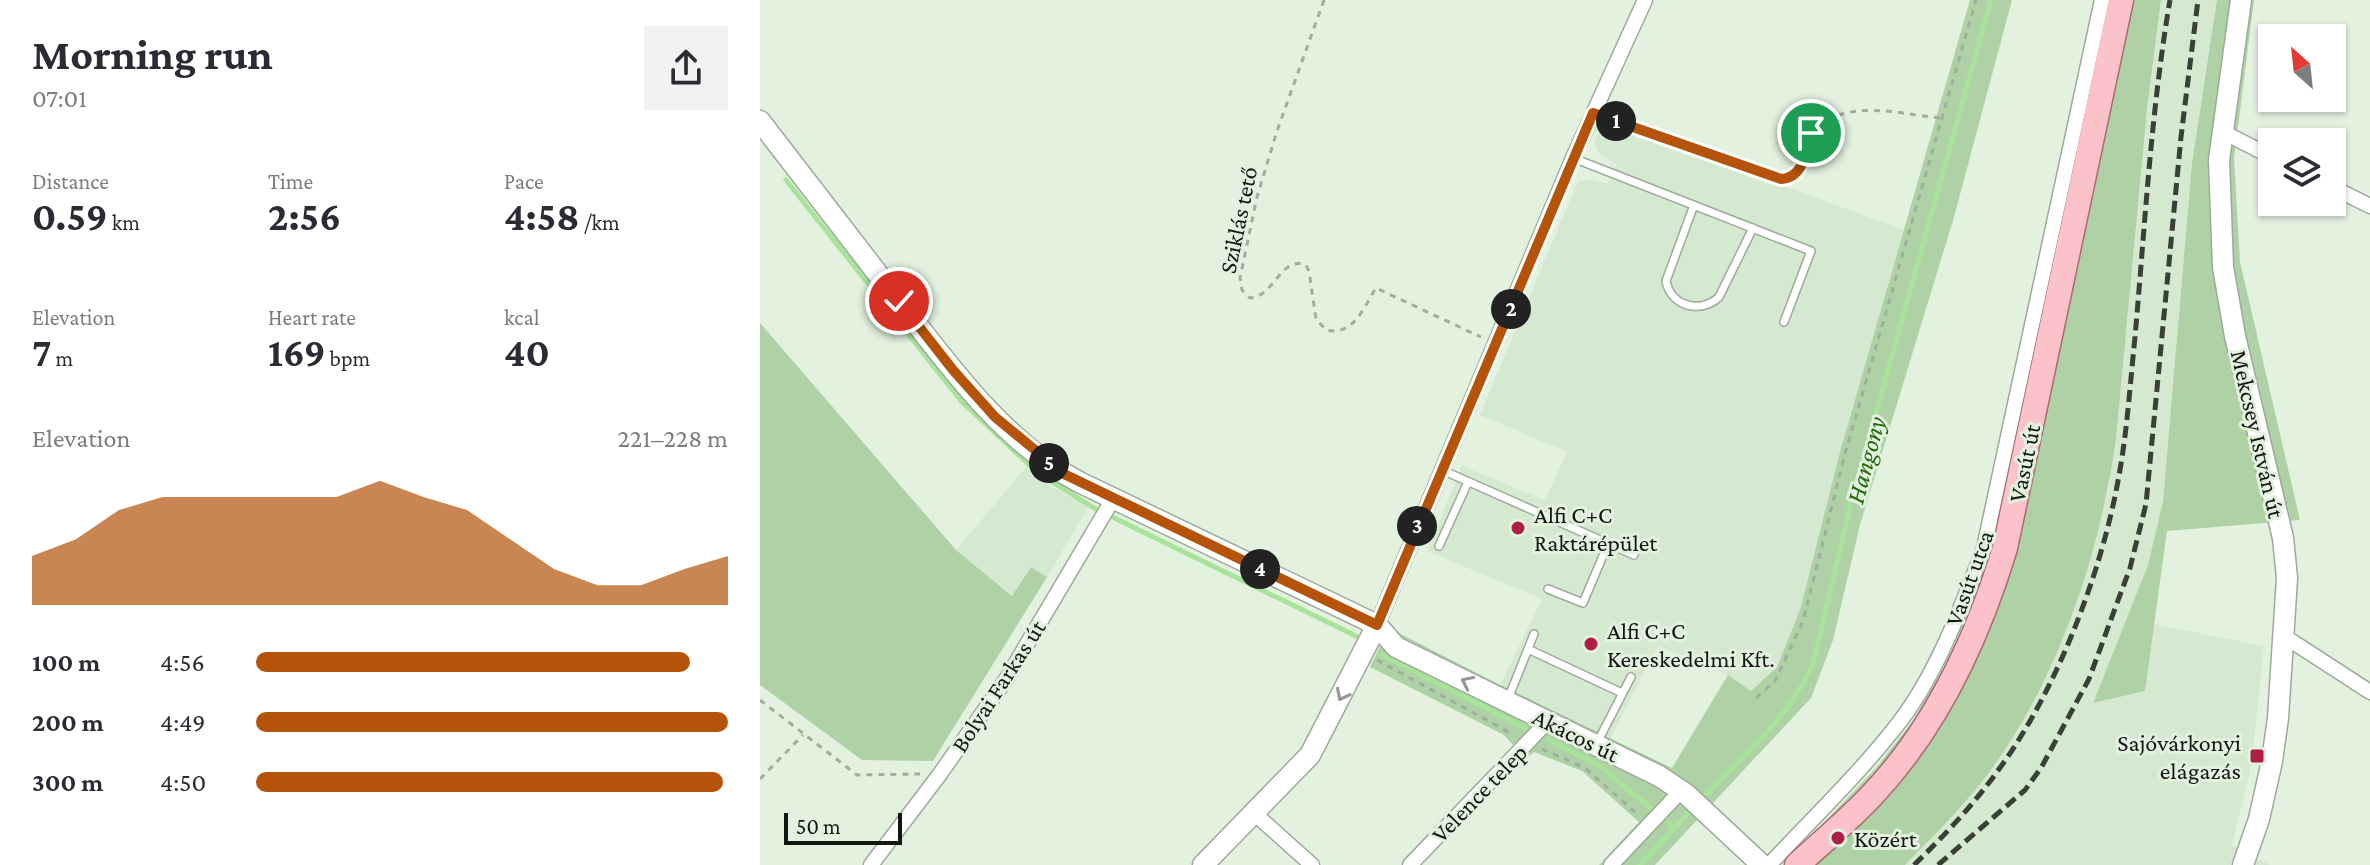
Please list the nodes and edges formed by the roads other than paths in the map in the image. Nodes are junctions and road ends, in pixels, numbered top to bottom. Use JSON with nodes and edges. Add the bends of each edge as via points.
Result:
{"nodes":[{"id":1,"x":1645,"y":0,"type":"edge"},
{"id":2,"x":2102,"y":0,"type":"edge"},
{"id":3,"x":2121,"y":0,"type":"edge"},
{"id":4,"x":2241,"y":0,"type":"edge"},
{"id":5,"x":760,"y":121,"type":"edge"},
{"id":6,"x":2223,"y":132,"type":"junction"},
{"id":7,"x":2258,"y":150,"type":"edge"},
{"id":8,"x":1573,"y":158,"type":"junction"},
{"id":9,"x":2346,"y":194,"type":"edge"},
{"id":10,"x":1694,"y":205,"type":"junction"},
{"id":11,"x":2370,"y":206,"type":"edge"},
{"id":12,"x":1753,"y":228,"type":"junction"},
{"id":13,"x":1784,"y":322,"type":"dead end"},
{"id":14,"x":1440,"y":469,"type":"junction"},
{"id":15,"x":1468,"y":482,"type":"junction"},
{"id":16,"x":1111,"y":503,"type":"junction"},
{"id":17,"x":1608,"y":544,"type":"junction"},
{"id":18,"x":1439,"y":546,"type":"dead end"},
{"id":19,"x":1634,"y":555,"type":"dead end"},
{"id":20,"x":1548,"y":589,"type":"dead end"},
{"id":21,"x":1377,"y":625,"type":"junction"},
{"id":22,"x":1534,"y":634,"type":"dead end"},
{"id":23,"x":2284,"y":636,"type":"junction"},
{"id":24,"x":1528,"y":649,"type":"junction"},
{"id":25,"x":1631,"y":677,"type":"dead end"},
{"id":26,"x":2370,"y":692,"type":"edge"},
{"id":27,"x":1622,"y":693,"type":"junction"},
{"id":28,"x":1507,"y":701,"type":"junction"},
{"id":29,"x":1537,"y":732,"type":"junction"},
{"id":30,"x":1596,"y":745,"type":"junction"},
{"id":31,"x":1684,"y":793,"type":"junction"},
{"id":32,"x":1255,"y":814,"type":"junction"},
{"id":33,"x":871,"y":865,"type":"edge"},
{"id":34,"x":1203,"y":865,"type":"edge"},
{"id":35,"x":1312,"y":865,"type":"edge"},
{"id":36,"x":1410,"y":865,"type":"edge"},
{"id":37,"x":1611,"y":865,"type":"edge"},
{"id":38,"x":1762,"y":865,"type":"edge"},
{"id":39,"x":1769,"y":865,"type":"edge"},
{"id":40,"x":1797,"y":865,"type":"edge"},
{"id":41,"x":2243,"y":865,"type":"edge"}],
"edges":[{"from":1,"to":8,"type":"street"},
{"from":2,"to":39,"type":"street","name":"Vasút utca","via":[[1979,561],[1951,628],[1895,729]]},
{"from":3,"to":40,"type":"main road","name":"Vasút út","via":[[2005,548],[1984,613],[1911,747],[1873,794]]},
{"from":4,"to":6,"type":"street","name":"Mekcsey István út"},
{"from":5,"to":16,"type":"street","name":"Akácos út","via":[[995,417],[1064,474]]},
{"from":6,"to":7,"type":"street"},
{"from":6,"to":23,"type":"street","name":"Mekcsey István út","via":[[2218,189],[2223,267],[2286,558]]},
{"from":8,"to":10,"type":"lane"},
{"from":8,"to":14,"type":"street"},
{"from":9,"to":11,"type":"street"},
{"from":10,"to":12,"type":"lane"},
{"from":10,"to":12,"type":"lane","via":[[1666,281],[1682,303],[1699,307],[1719,297]]},
{"from":12,"to":13,"type":"lane","via":[[1811,251]]},
{"from":14,"to":15,"type":"lane"},
{"from":14,"to":21,"type":"street"},
{"from":15,"to":17,"type":"lane"},
{"from":15,"to":18,"type":"lane"},
{"from":16,"to":21,"type":"street","name":"Akácos út"},
{"from":16,"to":33,"type":"street","name":"Bolyai Farkas út","via":[[1007,678]]},
{"from":17,"to":19,"type":"lane"},
{"from":17,"to":20,"type":"lane","via":[[1583,603]]},
{"from":28,"to":21,"type":"street","name":"Akácos út","one_way":true,"via":[[1396,647]]},
{"from":21,"to":32,"type":"street","one_way":true,"via":[[1310,755]]},
{"from":22,"to":24,"type":"lane"},
{"from":23,"to":26,"type":"street"},
{"from":23,"to":41,"type":"street","name":"Mekcsey István út","via":[[2272,761]]},
{"from":24,"to":27,"type":"lane"},
{"from":24,"to":28,"type":"lane"},
{"from":25,"to":27,"type":"lane"},
{"from":27,"to":30,"type":"lane"},
{"from":28,"to":29,"type":"street","name":"Akácos út"},
{"from":29,"to":30,"type":"street","name":"Akácos út"},
{"from":29,"to":36,"type":"street","name":"Velence telep"},
{"from":30,"to":31,"type":"street","name":"Akácos út"},
{"from":31,"to":37,"type":"street"},
{"from":31,"to":38,"type":"street","name":"Akácos út"},
{"from":32,"to":34,"type":"street"},
{"from":32,"to":35,"type":"street"}]}
